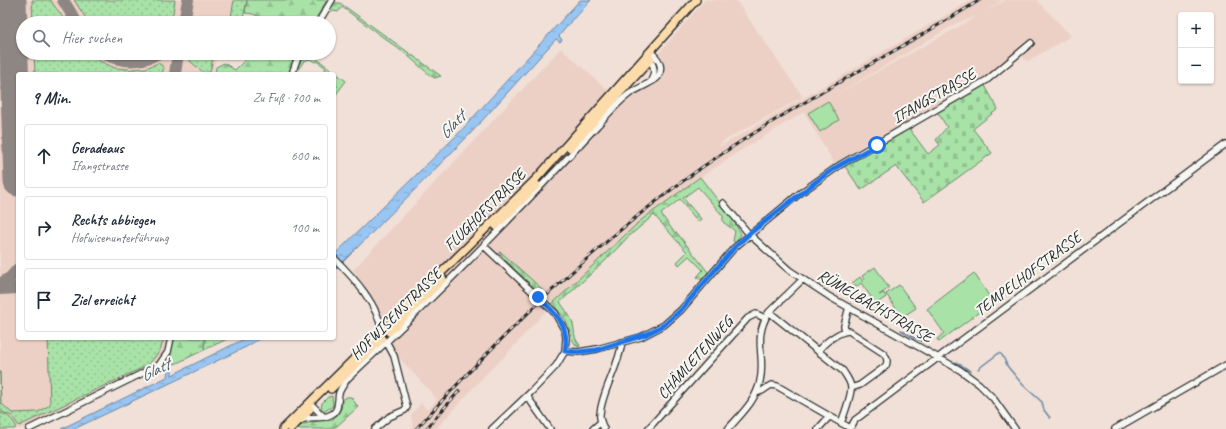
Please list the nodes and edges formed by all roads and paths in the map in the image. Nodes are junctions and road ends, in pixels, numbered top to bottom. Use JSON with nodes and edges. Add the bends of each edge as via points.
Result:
{"nodes":[{"id":1,"x":332,"y":0,"type":"edge"},
{"id":2,"x":696,"y":0,"type":"edge"},
{"id":3,"x":702,"y":0,"type":"edge"},
{"id":4,"x":322,"y":16,"type":"edge"},
{"id":5,"x":1031,"y":43,"type":"dead end"},
{"id":6,"x":651,"y":56,"type":"junction"},
{"id":7,"x":297,"y":60,"type":"edge"},
{"id":8,"x":293,"y":72,"type":"edge"},
{"id":9,"x":1226,"y":144,"type":"edge"},
{"id":10,"x":723,"y":203,"type":"dead end"},
{"id":11,"x":749,"y":234,"type":"junction"},
{"id":12,"x":484,"y":246,"type":"junction"},
{"id":13,"x":336,"y":260,"type":"edge"},
{"id":14,"x":803,"y":279,"type":"junction"},
{"id":15,"x":849,"y":307,"type":"junction"},
{"id":16,"x":767,"y":315,"type":"junction"},
{"id":17,"x":378,"y":319,"type":"junction"},
{"id":18,"x":395,"y":319,"type":"junction"},
{"id":19,"x":846,"y":331,"type":"junction"},
{"id":20,"x":382,"y":333,"type":"junction"},
{"id":21,"x":171,"y":340,"type":"edge"},
{"id":22,"x":386,"y":342,"type":"junction"},
{"id":23,"x":622,"y":342,"type":"junction"},
{"id":24,"x":565,"y":351,"type":"junction"},
{"id":25,"x":818,"y":351,"type":"junction"},
{"id":26,"x":938,"y":357,"type":"junction"},
{"id":27,"x":1226,"y":365,"type":"edge"},
{"id":28,"x":851,"y":388,"type":"junction"},
{"id":29,"x":756,"y":393,"type":"junction"},
{"id":30,"x":527,"y":396,"type":"junction"},
{"id":31,"x":310,"y":407,"type":"junction"},
{"id":32,"x":828,"y":416,"type":"junction"},
{"id":33,"x":321,"y":417,"type":"junction"},
{"id":34,"x":298,"y":422,"type":"junction"},
{"id":35,"x":601,"y":422,"type":"junction"},
{"id":36,"x":841,"y":423,"type":"junction"},
{"id":37,"x":850,"y":428,"type":"edge"},
{"id":38,"x":29,"y":429,"type":"edge"},
{"id":39,"x":283,"y":429,"type":"edge"},
{"id":40,"x":291,"y":429,"type":"edge"},
{"id":41,"x":375,"y":429,"type":"edge"},
{"id":42,"x":492,"y":429,"type":"edge"},
{"id":43,"x":550,"y":429,"type":"edge"},
{"id":44,"x":593,"y":429,"type":"edge"},
{"id":45,"x":604,"y":429,"type":"edge"},
{"id":46,"x":648,"y":429,"type":"edge"},
{"id":47,"x":728,"y":429,"type":"edge"},
{"id":48,"x":818,"y":429,"type":"edge"},
{"id":49,"x":1015,"y":429,"type":"edge"},
{"id":50,"x":1115,"y":429,"type":"edge"}],
"edges":[{"from":1,"to":4,"type":"street"},
{"from":2,"to":6,"type":"main road","name":"FLUGHOFSTRASSE"},
{"from":3,"to":6,"type":"main road","name":"FLUGHOFSTRASSE"},
{"from":5,"to":11,"type":"street","name":"IFANGSTRASSE","via":[[987,80],[840,165]]},
{"from":6,"to":12,"type":"street","name":"HOFWISENSTRASSE","via":[[654,74],[650,82],[617,104]]},
{"from":6,"to":18,"type":"main road","name":"FLUGHOFSTRASSE","via":[[536,179]]},
{"from":6,"to":31,"type":"main road","name":"FLUGHOFSTRASSE","via":[[519,204]]},
{"from":7,"to":8,"type":"street"},
{"from":9,"to":26,"type":"street","name":"TEMPELHOFSTRASSE"},
{"from":10,"to":11,"type":"street","name":"RÜMELBACHSTRASSE"},
{"from":11,"to":14,"type":"street","name":"RÜMELBACHSTRASSE","via":[[784,266]]},
{"from":11,"to":23,"type":"street","name":"IFANGSTRASSE","via":[[681,310],[664,325]]},
{"from":12,"to":22,"type":"street","name":"HOFWISENSTRASSE"},
{"from":12,"to":24,"type":"street","via":[[555,313],[565,331]]},
{"from":13,"to":17,"type":"street","via":[[362,288]]},
{"from":14,"to":15,"type":"street","name":"RÜMELBACHSTRASSE"},
{"from":14,"to":16,"type":"street"},
{"from":15,"to":19,"type":"street","via":[[844,326]]},
{"from":15,"to":26,"type":"street","name":"RÜMELBACHSTRASSE"},
{"from":16,"to":25,"type":"street"},
{"from":16,"to":29,"type":"street","via":[[760,336],[761,380]]},
{"from":16,"to":46,"type":"street","name":"CHÄMLETENWEG","via":[[756,314],[748,318]]},
{"from":17,"to":18,"type":"street","via":[[386,322]]},
{"from":17,"to":20,"type":"street"},
{"from":18,"to":20,"type":"main road","name":"FLUGHOFSTRASSE"},
{"from":19,"to":25,"type":"street","via":[[825,342]]},
{"from":19,"to":28,"type":"street","via":[[883,353],[888,362],[860,385]]},
{"from":20,"to":31,"type":"main road","name":"FLUGHOFSTRASSE"},
{"from":21,"to":38,"type":"street","via":[[168,352],[159,365]]},
{"from":22,"to":33,"type":"street","name":"HOFWISENSTRASSE","via":[[342,386],[336,411]]},
{"from":22,"to":41,"type":"street","via":[[394,356],[407,406],[405,410],[389,417]]},
{"from":23,"to":24,"type":"street","name":"IFANGSTRASSE","via":[[586,352]]},
{"from":23,"to":35,"type":"street","via":[[601,409]]},
{"from":24,"to":30,"type":"street","via":[[556,366]]},
{"from":25,"to":28,"type":"street","via":[[843,371]]},
{"from":26,"to":37,"type":"street","name":"TEMPELHOFSTRASSE","via":[[855,420]]},
{"from":26,"to":49,"type":"street","name":"RÜMELBACHSTRASSE","via":[[979,384],[993,398]]},
{"from":27,"to":50,"type":"street"},
{"from":28,"to":36,"type":"street"},
{"from":29,"to":32,"type":"street","via":[[774,385]]},
{"from":29,"to":47,"type":"street"},
{"from":30,"to":42,"type":"street"},
{"from":30,"to":43,"type":"street"},
{"from":31,"to":33,"type":"street","via":[[312,414]]},
{"from":31,"to":34,"type":"main road","name":"FLUGHOFSTRASSE"},
{"from":31,"to":39,"type":"main road","name":"FLUGHOFSTRASSE"},
{"from":32,"to":36,"type":"street"},
{"from":32,"to":48,"type":"street"},
{"from":33,"to":34,"type":"street","name":"HOFWISENSTRASSE","via":[[305,418]]},
{"from":34,"to":40,"type":"main road","name":"FLUGHOFSTRASSE"},
{"from":35,"to":44,"type":"street"},
{"from":35,"to":45,"type":"street"},
{"from":36,"to":37,"type":"street"}]}
